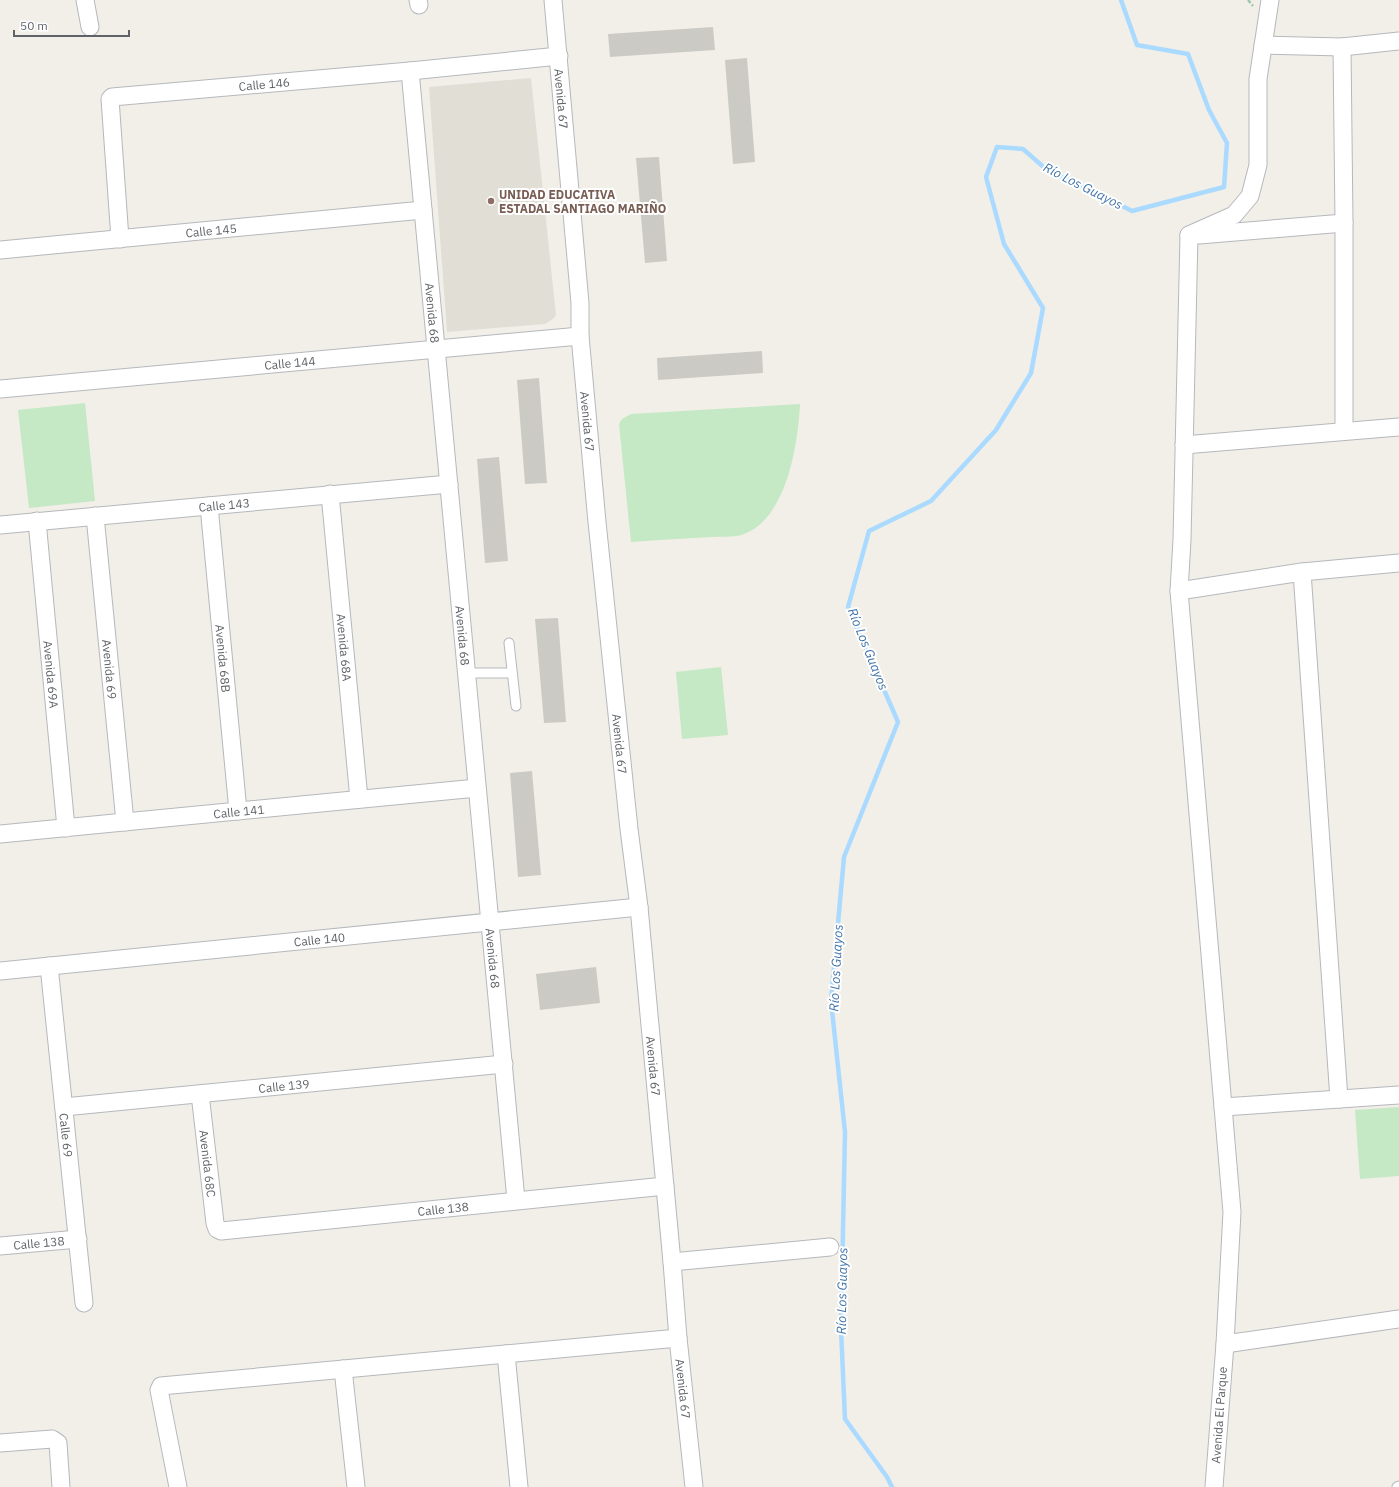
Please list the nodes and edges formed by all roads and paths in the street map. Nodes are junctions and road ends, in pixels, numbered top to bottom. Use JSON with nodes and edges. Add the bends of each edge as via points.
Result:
{"nodes":[{"id":1,"x":85,"y":0,"type":"edge"},
{"id":2,"x":553,"y":0,"type":"edge"},
{"id":3,"x":1270,"y":0,"type":"edge"},
{"id":4,"x":90,"y":27,"type":"dead end"},
{"id":5,"x":1399,"y":41,"type":"edge"},
{"id":6,"x":1263,"y":45,"type":"junction"},
{"id":7,"x":1342,"y":47,"type":"junction"},
{"id":8,"x":559,"y":56,"type":"junction"},
{"id":9,"x":410,"y":71,"type":"junction"},
{"id":10,"x":423,"y":210,"type":"junction"},
{"id":11,"x":1344,"y":224,"type":"junction"},
{"id":12,"x":1189,"y":236,"type":"junction"},
{"id":13,"x":120,"y":239,"type":"junction"},
{"id":14,"x":0,"y":250,"type":"edge"},
{"id":15,"x":580,"y":336,"type":"junction"},
{"id":16,"x":436,"y":349,"type":"junction"},
{"id":17,"x":0,"y":389,"type":"edge"},
{"id":18,"x":1399,"y":427,"type":"edge"},
{"id":19,"x":1344,"y":431,"type":"junction"},
{"id":20,"x":1184,"y":445,"type":"junction"},
{"id":21,"x":449,"y":484,"type":"junction"},
{"id":22,"x":330,"y":494,"type":"junction"},
{"id":23,"x":209,"y":506,"type":"junction"},
{"id":24,"x":95,"y":516,"type":"junction"},
{"id":25,"x":37,"y":521,"type":"junction"},
{"id":26,"x":0,"y":525,"type":"edge"},
{"id":27,"x":1399,"y":563,"type":"edge"},
{"id":28,"x":1302,"y":572,"type":"junction"},
{"id":29,"x":1179,"y":591,"type":"junction"},
{"id":30,"x":509,"y":643,"type":"dead end"},
{"id":31,"x":466,"y":673,"type":"junction"},
{"id":32,"x":512,"y":673,"type":"junction"},
{"id":33,"x":516,"y":706,"type":"dead end"},
{"id":34,"x":477,"y":788,"type":"junction"},
{"id":35,"x":360,"y":799,"type":"junction"},
{"id":36,"x":238,"y":811,"type":"junction"},
{"id":37,"x":125,"y":822,"type":"junction"},
{"id":38,"x":66,"y":828,"type":"junction"},
{"id":39,"x":0,"y":834,"type":"edge"},
{"id":40,"x":639,"y":908,"type":"junction"},
{"id":41,"x":490,"y":922,"type":"junction"},
{"id":42,"x":49,"y":966,"type":"junction"},
{"id":43,"x":0,"y":971,"type":"edge"},
{"id":44,"x":504,"y":1064,"type":"junction"},
{"id":45,"x":200,"y":1094,"type":"junction"},
{"id":46,"x":1399,"y":1094,"type":"edge"},
{"id":47,"x":1339,"y":1099,"type":"junction"},
{"id":48,"x":64,"y":1107,"type":"junction"},
{"id":49,"x":1223,"y":1107,"type":"junction"},
{"id":50,"x":665,"y":1186,"type":"junction"},
{"id":51,"x":516,"y":1200,"type":"junction"},
{"id":52,"x":221,"y":1231,"type":"joint"},
{"id":53,"x":78,"y":1239,"type":"junction"},
{"id":54,"x":0,"y":1246,"type":"edge"},
{"id":55,"x":830,"y":1247,"type":"dead end"},
{"id":56,"x":672,"y":1262,"type":"junction"},
{"id":57,"x":84,"y":1303,"type":"dead end"},
{"id":58,"x":1399,"y":1319,"type":"edge"},
{"id":59,"x":678,"y":1338,"type":"junction"},
{"id":60,"x":1225,"y":1344,"type":"junction"},
{"id":61,"x":506,"y":1354,"type":"junction"},
{"id":62,"x":343,"y":1369,"type":"junction"},
{"id":63,"x":0,"y":1443,"type":"edge"},
{"id":64,"x":61,"y":1487,"type":"edge"},
{"id":65,"x":178,"y":1487,"type":"edge"},
{"id":66,"x":356,"y":1487,"type":"edge"},
{"id":67,"x":519,"y":1487,"type":"edge"},
{"id":68,"x":694,"y":1487,"type":"edge"},
{"id":69,"x":1214,"y":1487,"type":"edge"}],
"edges":[{"from":1,"to":4,"type":"street"},
{"from":2,"to":8,"type":"street","name":"Avenida 67"},
{"from":3,"to":6,"type":"street"},
{"from":5,"to":7,"type":"street"},
{"from":6,"to":7,"type":"street"},
{"from":6,"to":12,"type":"street","via":[[1258,79],[1258,165],[1250,196],[1234,215]]},
{"from":7,"to":11,"type":"street"},
{"from":8,"to":9,"type":"street","name":"Calle 146"},
{"from":8,"to":15,"type":"street","name":"Avenida 67","via":[[580,303]]},
{"from":9,"to":10,"type":"street","name":"Avenida 68"},
{"from":9,"to":13,"type":"street","name":"Calle 146","via":[[112,97],[110,99]]},
{"from":10,"to":13,"type":"street","name":"Calle 145"},
{"from":10,"to":16,"type":"street","name":"Avenida 68"},
{"from":11,"to":12,"type":"street"},
{"from":11,"to":19,"type":"street"},
{"from":12,"to":20,"type":"street","name":"Avenida El Parque"},
{"from":13,"to":14,"type":"street","name":"Calle 145"},
{"from":15,"to":16,"type":"street","name":"Calle 144"},
{"from":15,"to":40,"type":"street","name":"Avenida 67","via":[[597,522]]},
{"from":16,"to":17,"type":"street","name":"Calle 144"},
{"from":16,"to":21,"type":"street","name":"Avenida 68"},
{"from":18,"to":19,"type":"street"},
{"from":19,"to":20,"type":"street"},
{"from":20,"to":29,"type":"street","name":"Avenida El Parque"},
{"from":21,"to":22,"type":"street","name":"Calle 143"},
{"from":21,"to":31,"type":"street","name":"Avenida 68"},
{"from":22,"to":23,"type":"street","name":"Calle 143"},
{"from":22,"to":35,"type":"street","name":"Avenida 68A"},
{"from":23,"to":24,"type":"street","name":"Calle 143"},
{"from":23,"to":36,"type":"street","name":"Avenida 68B"},
{"from":24,"to":25,"type":"street","name":"Calle 143"},
{"from":24,"to":37,"type":"street","name":"Avenida 69"},
{"from":25,"to":26,"type":"street","name":"Calle 143"},
{"from":25,"to":38,"type":"street","name":"Avenida 69A"},
{"from":27,"to":28,"type":"street"},
{"from":28,"to":29,"type":"street"},
{"from":28,"to":47,"type":"street"},
{"from":29,"to":49,"type":"street","name":"Avenida El Parque"},
{"from":30,"to":32,"type":"lane"},
{"from":31,"to":32,"type":"lane"},
{"from":31,"to":34,"type":"street","name":"Avenida 68"},
{"from":32,"to":33,"type":"lane"},
{"from":34,"to":35,"type":"street","name":"Calle 141"},
{"from":34,"to":41,"type":"street","name":"Avenida 68"},
{"from":35,"to":36,"type":"street","name":"Calle 141"},
{"from":36,"to":37,"type":"street","name":"Calle 141"},
{"from":37,"to":38,"type":"street","name":"Calle 141"},
{"from":38,"to":39,"type":"street","name":"Calle 141"},
{"from":40,"to":41,"type":"street","name":"Calle 140"},
{"from":40,"to":50,"type":"street","name":"Avenida 67"},
{"from":41,"to":42,"type":"street","name":"Calle 140"},
{"from":41,"to":44,"type":"street","name":"Avenida 68"},
{"from":42,"to":43,"type":"street","name":"Calle 140"},
{"from":42,"to":48,"type":"street","name":"Calle 69"},
{"from":44,"to":45,"type":"street","name":"Calle 139"},
{"from":44,"to":51,"type":"street","name":"Avenida 68"},
{"from":45,"to":48,"type":"street","name":"Calle 139"},
{"from":45,"to":52,"type":"street","name":"Avenida 68C","via":[[215,1223]]},
{"from":46,"to":47,"type":"street"},
{"from":47,"to":49,"type":"street"},
{"from":48,"to":53,"type":"street","name":"Calle 69"},
{"from":49,"to":60,"type":"street","name":"Avenida El Parque","via":[[1232,1212]]},
{"from":50,"to":51,"type":"street","name":"Calle 138"},
{"from":50,"to":56,"type":"street","name":"Avenida 67"},
{"from":51,"to":52,"type":"street","name":"Calle 138"},
{"from":53,"to":54,"type":"street","name":"Calle 138"},
{"from":53,"to":57,"type":"street","name":"Calle 69"},
{"from":55,"to":56,"type":"street"},
{"from":56,"to":59,"type":"street","name":"Avenida 67"},
{"from":58,"to":60,"type":"street"},
{"from":59,"to":61,"type":"street"},
{"from":59,"to":68,"type":"street","name":"Avenida 67"},
{"from":60,"to":69,"type":"street","name":"Avenida El Parque"},
{"from":61,"to":62,"type":"street"},
{"from":61,"to":67,"type":"street"},
{"from":62,"to":65,"type":"street","via":[[162,1386],[159,1390]]},
{"from":62,"to":66,"type":"street"},
{"from":63,"to":64,"type":"street","via":[[52,1438],[56,1440]]}]}
